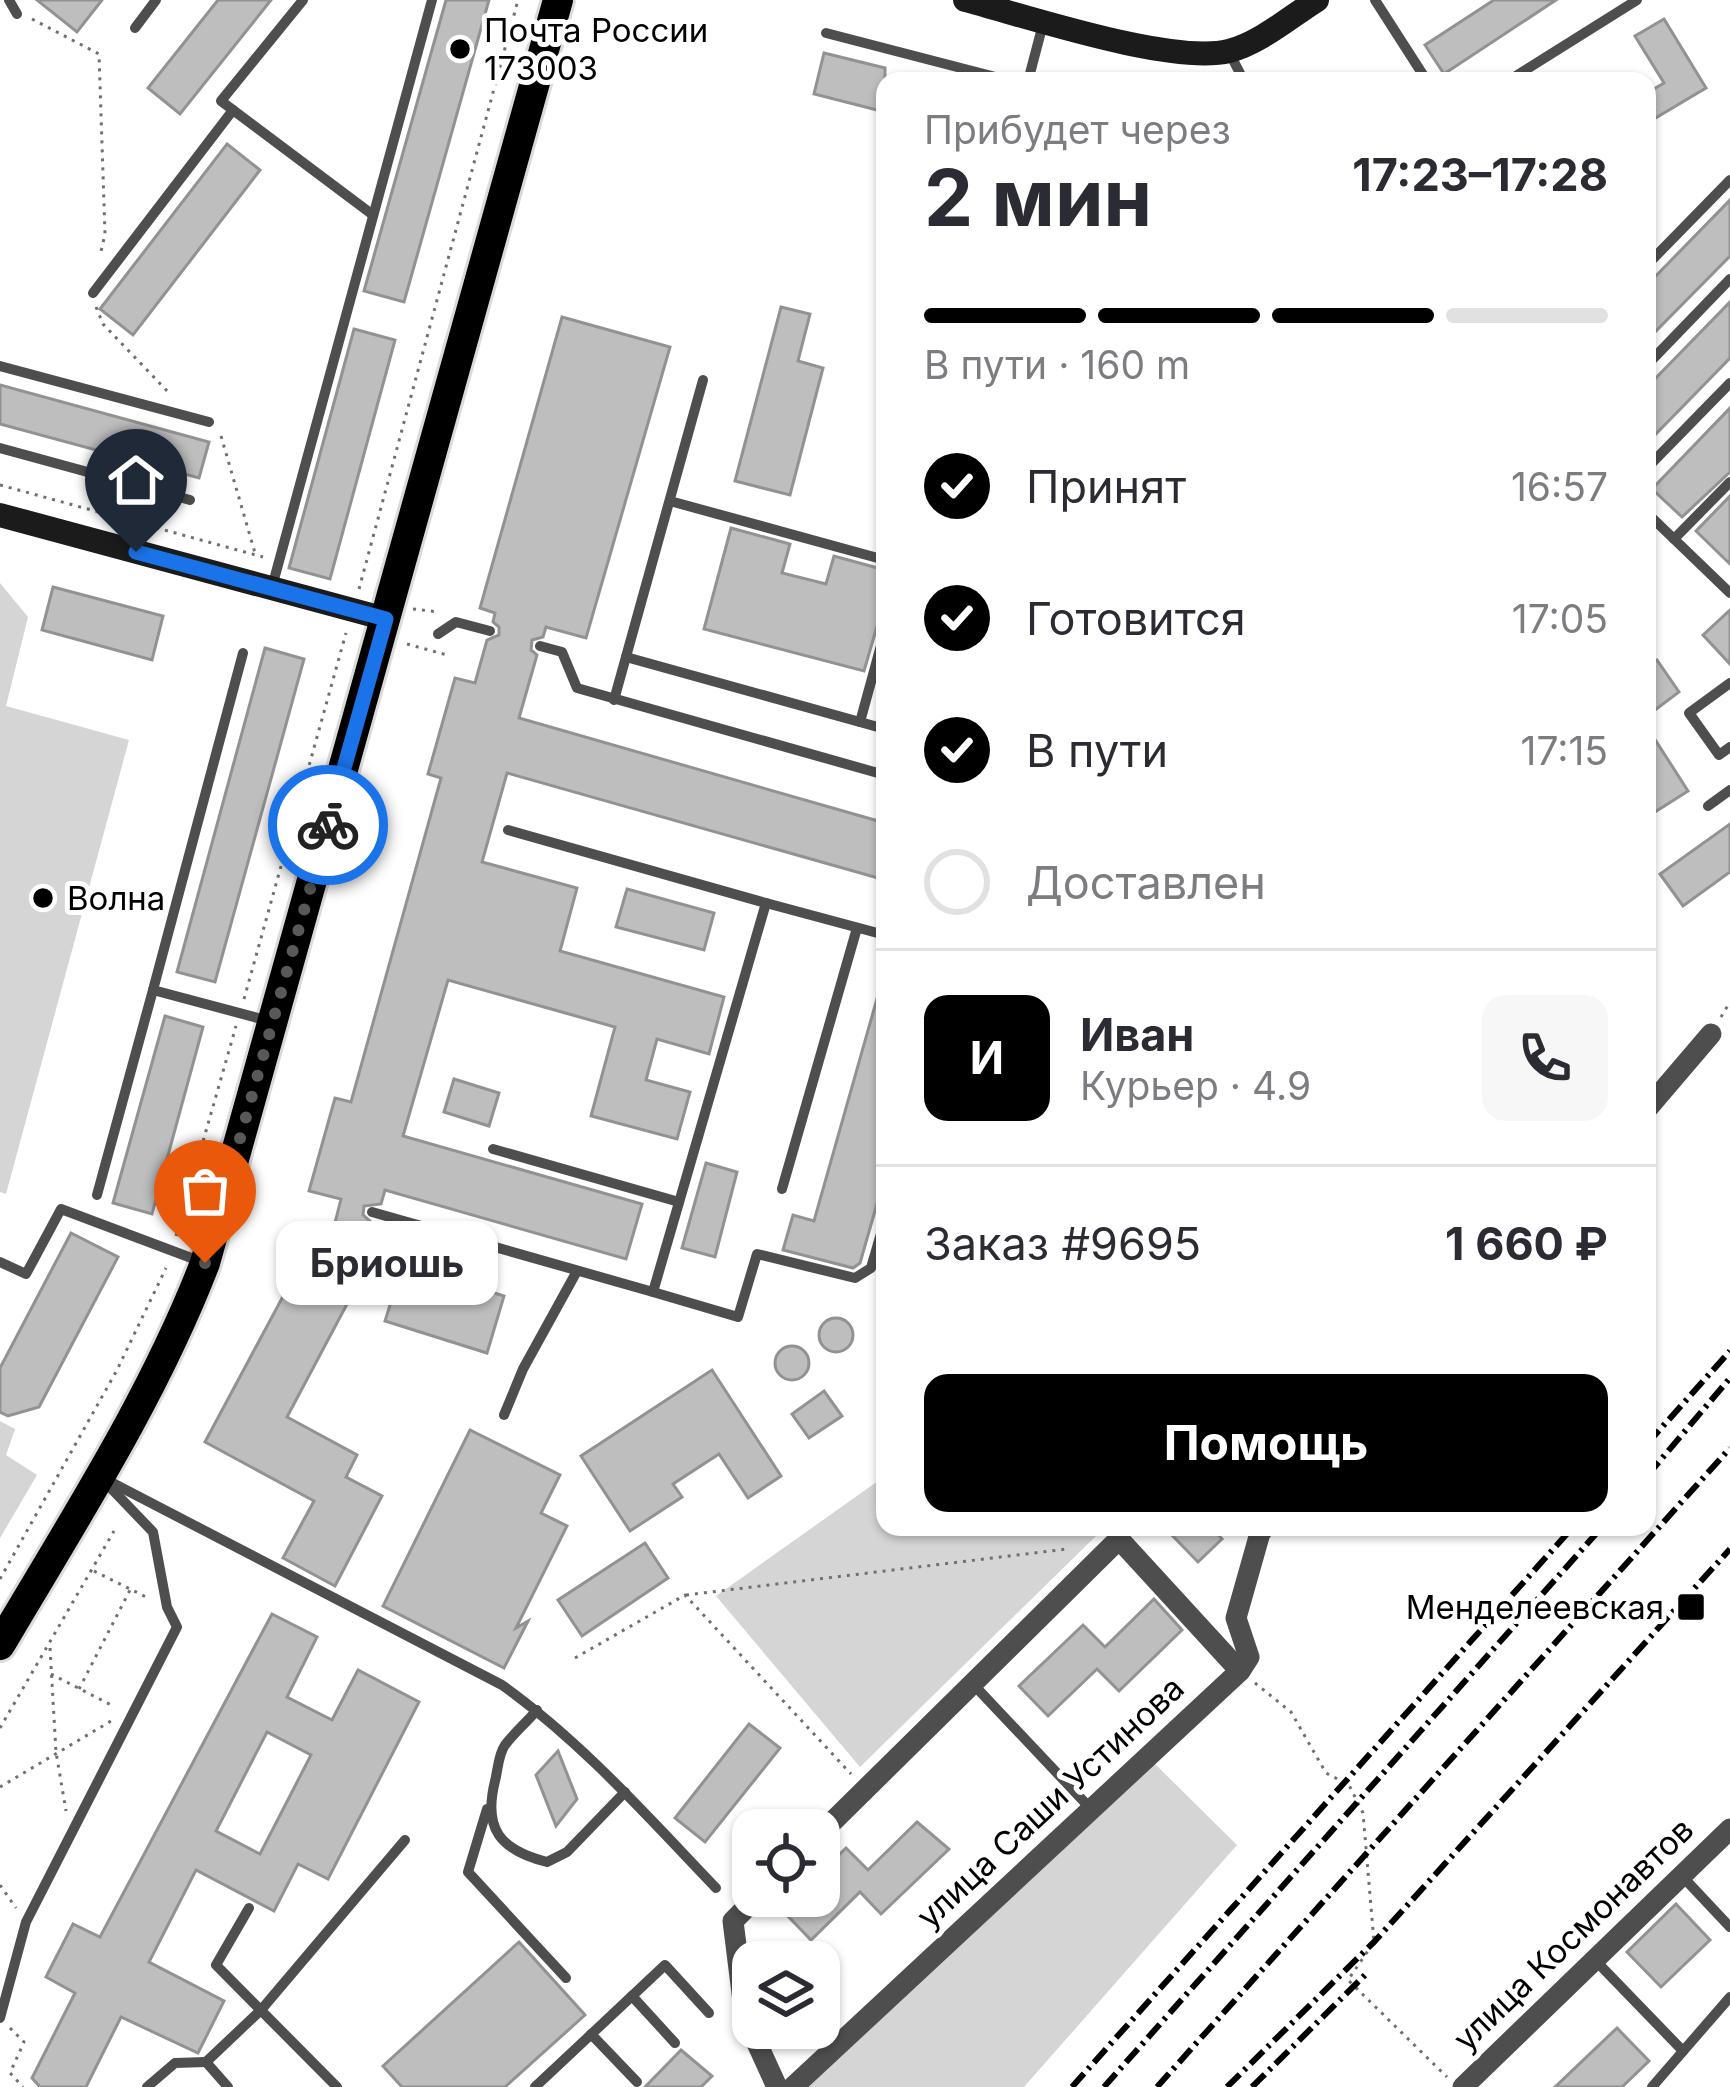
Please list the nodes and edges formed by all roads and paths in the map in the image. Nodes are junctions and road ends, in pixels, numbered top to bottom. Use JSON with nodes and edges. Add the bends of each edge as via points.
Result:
{"nodes":[{"id":1,"x":9,"y":0,"type":"edge"},
{"id":2,"x":156,"y":0,"type":"edge"},
{"id":3,"x":303,"y":0,"type":"edge"},
{"id":4,"x":432,"y":0,"type":"edge"},
{"id":5,"x":518,"y":0,"type":"edge"},
{"id":6,"x":558,"y":0,"type":"edge"},
{"id":7,"x":964,"y":0,"type":"edge"},
{"id":8,"x":1317,"y":0,"type":"edge"},
{"id":9,"x":1375,"y":0,"type":"edge"},
{"id":10,"x":1637,"y":0,"type":"edge"},
{"id":11,"x":17,"y":14,"type":"joint"},
{"id":12,"x":1044,"y":20,"type":"junction"},
{"id":13,"x":135,"y":28,"type":"dead end"},
{"id":14,"x":826,"y":33,"type":"dead end"},
{"id":15,"x":1228,"y":51,"type":"junction"},
{"id":16,"x":976,"y":72,"type":"edge"},
{"id":17,"x":1030,"y":72,"type":"edge"},
{"id":18,"x":1239,"y":72,"type":"edge"},
{"id":19,"x":1421,"y":72,"type":"edge"},
{"id":20,"x":1522,"y":72,"type":"edge"},
{"id":21,"x":233,"y":110,"type":"junction"},
{"id":22,"x":1730,"y":180,"type":"edge"},
{"id":23,"x":373,"y":215,"type":"junction"},
{"id":24,"x":1656,"y":256,"type":"edge"},
{"id":25,"x":1730,"y":280,"type":"edge"},
{"id":26,"x":93,"y":292,"type":"junction"},
{"id":27,"x":1656,"y":356,"type":"edge"},
{"id":28,"x":0,"y":366,"type":"edge"},
{"id":29,"x":703,"y":380,"type":"dead end"},
{"id":30,"x":1730,"y":383,"type":"edge"},
{"id":31,"x":184,"y":416,"type":"junction"},
{"id":32,"x":209,"y":422,"type":"joint"},
{"id":33,"x":0,"y":448,"type":"edge"},
{"id":34,"x":1656,"y":459,"type":"edge"},
{"id":35,"x":1730,"y":482,"type":"edge"},
{"id":36,"x":0,"y":485,"type":"edge"},
{"id":37,"x":190,"y":500,"type":"dead end"},
{"id":38,"x":670,"y":501,"type":"junction"},
{"id":39,"x":0,"y":515,"type":"edge"},
{"id":40,"x":1656,"y":522,"type":"edge"},
{"id":41,"x":1674,"y":539,"type":"junction"},
{"id":42,"x":256,"y":555,"type":"junction"},
{"id":43,"x":876,"y":558,"type":"edge"},
{"id":44,"x":279,"y":561,"type":"junction"},
{"id":45,"x":1728,"y":586,"type":"edge"},
{"id":46,"x":271,"y":589,"type":"junction"},
{"id":47,"x":352,"y":610,"type":"junction"},
{"id":48,"x":386,"y":619,"type":"junction"},
{"id":49,"x":490,"y":631,"type":"dead end"},
{"id":50,"x":439,"y":634,"type":"dead end"},
{"id":51,"x":540,"y":646,"type":"dead end"},
{"id":52,"x":243,"y":652,"type":"dead end"},
{"id":53,"x":626,"y":657,"type":"junction"},
{"id":54,"x":876,"y":664,"type":"edge"},
{"id":55,"x":1730,"y":683,"type":"edge"},
{"id":56,"x":614,"y":700,"type":"junction"},
{"id":57,"x":860,"y":722,"type":"junction"},
{"id":58,"x":876,"y":726,"type":"edge"},
{"id":59,"x":1730,"y":747,"type":"edge"},
{"id":60,"x":876,"y":773,"type":"edge"},
{"id":61,"x":1730,"y":790,"type":"edge"},
{"id":62,"x":1708,"y":806,"type":"dead end"},
{"id":63,"x":508,"y":830,"type":"dead end"},
{"id":64,"x":766,"y":903,"type":"junction"},
{"id":65,"x":857,"y":928,"type":"junction"},
{"id":66,"x":876,"y":933,"type":"edge"},
{"id":67,"x":153,"y":990,"type":"junction"},
{"id":68,"x":240,"y":1014,"type":"junction"},
{"id":69,"x":272,"y":1022,"type":"junction"},
{"id":70,"x":1711,"y":1034,"type":"dead end"},
{"id":71,"x":1656,"y":1098,"type":"edge"},
{"id":72,"x":493,"y":1149,"type":"dead end"},
{"id":73,"x":782,"y":1189,"type":"dead end"},
{"id":74,"x":97,"y":1195,"type":"dead end"},
{"id":75,"x":679,"y":1202,"type":"junction"},
{"id":76,"x":372,"y":1212,"type":"dead end"},
{"id":77,"x":171,"y":1251,"type":"junction"},
{"id":78,"x":876,"y":1253,"type":"edge"},
{"id":79,"x":0,"y":1262,"type":"edge"},
{"id":80,"x":205,"y":1263,"type":"junction"},
{"id":81,"x":577,"y":1270,"type":"junction"},
{"id":82,"x":653,"y":1292,"type":"junction"},
{"id":83,"x":504,"y":1415,"type":"dead end"},
{"id":84,"x":100,"y":1476,"type":"junction"},
{"id":85,"x":114,"y":1531,"type":"dead end"},
{"id":86,"x":1259,"y":1536,"type":"edge"},
{"id":87,"x":1067,"y":1549,"type":"dead end"},
{"id":88,"x":92,"y":1570,"type":"junction"},
{"id":89,"x":0,"y":1579,"type":"edge"},
{"id":90,"x":130,"y":1590,"type":"junction"},
{"id":91,"x":685,"y":1595,"type":"junction"},
{"id":92,"x":167,"y":1607,"type":"junction"},
{"id":93,"x":50,"y":1645,"type":"junction"},
{"id":94,"x":0,"y":1646,"type":"edge"},
{"id":95,"x":575,"y":1658,"type":"dead end"},
{"id":96,"x":1240,"y":1671,"type":"junction"},
{"id":97,"x":51,"y":1674,"type":"junction"},
{"id":98,"x":971,"y":1683,"type":"junction"},
{"id":99,"x":80,"y":1689,"type":"junction"},
{"id":100,"x":538,"y":1710,"type":"junction"},
{"id":101,"x":132,"y":1716,"type":"junction"},
{"id":102,"x":0,"y":1728,"type":"edge"},
{"id":103,"x":56,"y":1752,"type":"junction"},
{"id":104,"x":0,"y":1787,"type":"edge"},
{"id":105,"x":865,"y":1789,"type":"junction"},
{"id":106,"x":625,"y":1792,"type":"junction"},
{"id":107,"x":488,"y":1806,"type":"junction"},
{"id":108,"x":1091,"y":1809,"type":"junction"},
{"id":109,"x":840,"y":1814,"type":"edge"},
{"id":110,"x":1730,"y":1829,"type":"edge"},
{"id":111,"x":70,"y":1837,"type":"junction"},
{"id":112,"x":405,"y":1840,"type":"dead end"},
{"id":113,"x":1682,"y":1876,"type":"junction"},
{"id":114,"x":0,"y":1885,"type":"edge"},
{"id":115,"x":716,"y":1888,"type":"dead end"},
{"id":116,"x":249,"y":1908,"type":"dead end"},
{"id":117,"x":737,"y":1917,"type":"edge"},
{"id":118,"x":26,"y":1922,"type":"junction"},
{"id":119,"x":1730,"y":1927,"type":"edge"},
{"id":120,"x":1595,"y":1960,"type":"junction"},
{"id":121,"x":566,"y":1978,"type":"dead end"},
{"id":122,"x":632,"y":1996,"type":"junction"},
{"id":123,"x":1730,"y":1996,"type":"edge"},
{"id":124,"x":261,"y":2011,"type":"junction"},
{"id":125,"x":709,"y":2013,"type":"dead end"},
{"id":126,"x":0,"y":2018,"type":"edge"},
{"id":127,"x":591,"y":2034,"type":"junction"},
{"id":128,"x":675,"y":2043,"type":"dead end"},
{"id":129,"x":1683,"y":2051,"type":"junction"},
{"id":130,"x":206,"y":2062,"type":"junction"},
{"id":131,"x":637,"y":2082,"type":"dead end"},
{"id":132,"x":23,"y":2087,"type":"edge"},
{"id":133,"x":147,"y":2087,"type":"edge"},
{"id":134,"x":228,"y":2087,"type":"edge"},
{"id":135,"x":337,"y":2087,"type":"edge"},
{"id":136,"x":535,"y":2087,"type":"edge"},
{"id":137,"x":778,"y":2087,"type":"edge"},
{"id":138,"x":793,"y":2087,"type":"edge"},
{"id":139,"x":1460,"y":2087,"type":"edge"},
{"id":140,"x":1652,"y":2087,"type":"edge"}],
"edges":[{"from":1,"to":11,"type":"lane"},
{"from":2,"to":13,"type":"lane"},
{"from":3,"to":21,"type":"lane","via":[[221,101]]},
{"from":4,"to":23,"type":"lane"},
{"from":5,"to":47,"type":"path"},
{"from":6,"to":48,"type":"main road"},
{"from":7,"to":12,"type":"main road"},
{"from":8,"to":15,"type":"main road"},
{"from":9,"to":19,"type":"lane"},
{"from":10,"to":20,"type":"lane"},
{"from":11,"to":26,"type":"path","via":[[99,54],[105,234]]},
{"from":12,"to":15,"type":"main road","via":[[1159,49]]},
{"from":12,"to":17,"type":"lane"},
{"from":14,"to":16,"type":"lane"},
{"from":15,"to":18,"type":"lane"},
{"from":21,"to":23,"type":"lane"},
{"from":21,"to":26,"type":"lane"},
{"from":22,"to":24,"type":"lane"},
{"from":23,"to":44,"type":"lane"},
{"from":25,"to":27,"type":"lane"},
{"from":26,"to":31,"type":"path","via":[[103,323]]},
{"from":28,"to":31,"type":"lane"},
{"from":29,"to":38,"type":"lane"},
{"from":30,"to":34,"type":"lane"},
{"from":31,"to":32,"type":"lane"},
{"from":32,"to":42,"type":"path","via":[[225,441]]},
{"from":33,"to":37,"type":"lane"},
{"from":35,"to":41,"type":"lane"},
{"from":36,"to":42,"type":"path"},
{"from":38,"to":43,"type":"lane"},
{"from":38,"to":53,"type":"lane"},
{"from":39,"to":46,"type":"main road"},
{"from":40,"to":41,"type":"lane"},
{"from":41,"to":45,"type":"lane"},
{"from":42,"to":44,"type":"path"},
{"from":44,"to":46,"type":"lane"},
{"from":46,"to":47,"type":"main road"},
{"from":47,"to":48,"type":"main road"},
{"from":47,"to":68,"type":"path"},
{"from":48,"to":69,"type":"main road"},
{"from":49,"to":50,"type":"lane","via":[[456,622]]},
{"from":51,"to":56,"type":"lane","via":[[562,652],[578,688]]},
{"from":52,"to":67,"type":"lane"},
{"from":53,"to":56,"type":"lane"},
{"from":53,"to":57,"type":"lane"},
{"from":54,"to":57,"type":"lane"},
{"from":55,"to":59,"type":"lane","via":[[1689,713],[1719,755]]},
{"from":56,"to":60,"type":"lane"},
{"from":57,"to":58,"type":"lane"},
{"from":61,"to":62,"type":"lane"},
{"from":63,"to":64,"type":"lane"},
{"from":64,"to":65,"type":"lane"},
{"from":64,"to":75,"type":"lane"},
{"from":65,"to":66,"type":"lane"},
{"from":65,"to":73,"type":"lane"},
{"from":67,"to":68,"type":"lane"},
{"from":67,"to":74,"type":"lane"},
{"from":68,"to":69,"type":"lane"},
{"from":68,"to":77,"type":"path"},
{"from":69,"to":80,"type":"main road"},
{"from":70,"to":71,"type":"street"},
{"from":72,"to":75,"type":"lane"},
{"from":75,"to":82,"type":"lane"},
{"from":76,"to":81,"type":"lane"},
{"from":77,"to":79,"type":"lane","via":[[61,1209],[26,1274]]},
{"from":77,"to":80,"type":"lane"},
{"from":77,"to":89,"type":"path","via":[[118,1370]]},
{"from":78,"to":82,"type":"lane","via":[[872,1268],[855,1278],[757,1254],[738,1317]]},
{"from":80,"to":84,"type":"main road"},
{"from":81,"to":82,"type":"lane"},
{"from":81,"to":83,"type":"lane"},
{"from":84,"to":92,"type":"lane","via":[[153,1532]]},
{"from":84,"to":94,"type":"main road"},
{"from":84,"to":100,"type":"lane"},
{"from":85,"to":88,"type":"path"},
{"from":86,"to":96,"type":"street","via":[[1236,1618],[1249,1657]]},
{"from":87,"to":91,"type":"path"},
{"from":88,"to":90,"type":"path"},
{"from":88,"to":93,"type":"path"},
{"from":90,"to":92,"type":"path"},
{"from":90,"to":99,"type":"path"},
{"from":91,"to":95,"type":"path"},
{"from":91,"to":105,"type":"path"},
{"from":92,"to":101,"type":"lane","via":[[177,1627]]},
{"from":93,"to":97,"type":"path"},
{"from":93,"to":102,"type":"path"},
{"from":96,"to":98,"type":"street","via":[[1120,1539]]},
{"from":96,"to":108,"type":"street","name":"улица Саши Устинова"},
{"from":96,"to":139,"type":"path","via":[[1291,1712],[1326,1773],[1349,1785],[1363,1813],[1374,1942],[1348,1980]]},
{"from":97,"to":99,"type":"path"},
{"from":97,"to":103,"type":"path"},
{"from":98,"to":105,"type":"street"},
{"from":98,"to":108,"type":"lane"},
{"from":99,"to":101,"type":"path"},
{"from":100,"to":106,"type":"lane"},
{"from":100,"to":107,"type":"lane","via":[[502,1749]]},
{"from":101,"to":103,"type":"path","via":[[105,1722]]},
{"from":101,"to":111,"type":"lane"},
{"from":103,"to":104,"type":"path"},
{"from":103,"to":111,"type":"path"},
{"from":105,"to":109,"type":"street"},
{"from":106,"to":107,"type":"lane","via":[[547,1862],[508,1846]]},
{"from":106,"to":115,"type":"lane"},
{"from":107,"to":121,"type":"lane","via":[[467,1872]]},
{"from":108,"to":138,"type":"street","name":"улица Саши Устинова"},
{"from":110,"to":113,"type":"street","name":"улица Космонавтов"},
{"from":111,"to":118,"type":"lane"},
{"from":112,"to":124,"type":"lane"},
{"from":113,"to":119,"type":"lane"},
{"from":113,"to":120,"type":"street","name":"улица Космонавтов"},
{"from":114,"to":118,"type":"path"},
{"from":116,"to":124,"type":"lane","via":[[216,1965]]},
{"from":117,"to":137,"type":"street","via":[[746,2017]]},
{"from":118,"to":126,"type":"lane"},
{"from":120,"to":129,"type":"lane"},
{"from":120,"to":139,"type":"street","name":"улица Космонавтов"},
{"from":122,"to":125,"type":"lane","via":[[665,1965]]},
{"from":122,"to":127,"type":"lane"},
{"from":122,"to":128,"type":"lane"},
{"from":123,"to":129,"type":"lane"},
{"from":124,"to":130,"type":"lane"},
{"from":124,"to":135,"type":"lane"},
{"from":126,"to":132,"type":"path","via":[[24,2042],[10,2073]]},
{"from":127,"to":131,"type":"lane"},
{"from":127,"to":136,"type":"lane"},
{"from":129,"to":140,"type":"lane"},
{"from":130,"to":133,"type":"lane","via":[[176,2063]]},
{"from":130,"to":134,"type":"lane"}]}
